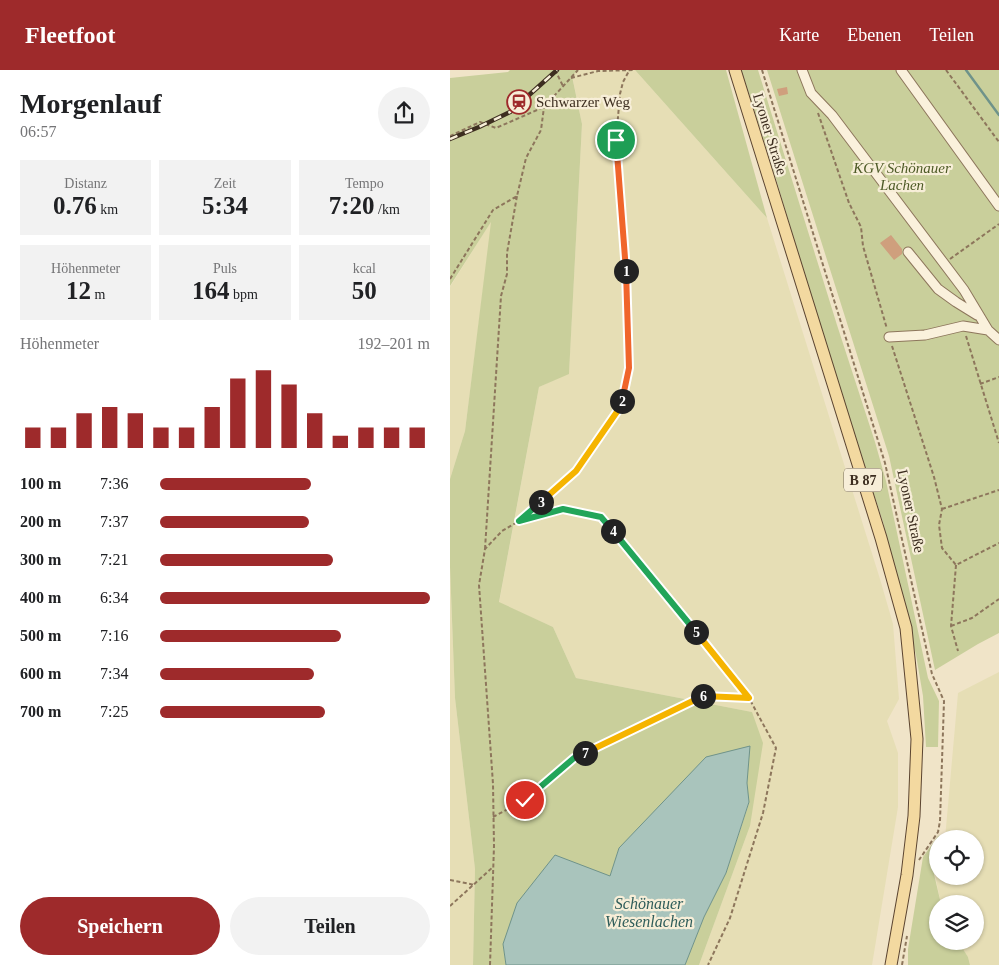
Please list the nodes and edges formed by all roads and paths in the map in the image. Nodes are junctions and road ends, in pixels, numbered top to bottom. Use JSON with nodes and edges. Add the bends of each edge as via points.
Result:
{"nodes":[{"id":1,"x":555,"y":70,"type":"edge"},
{"id":2,"x":578,"y":70,"type":"edge"},
{"id":3,"x":635,"y":70,"type":"edge"},
{"id":4,"x":735,"y":70,"type":"edge"},
{"id":5,"x":762,"y":70,"type":"edge"},
{"id":6,"x":802,"y":70,"type":"edge"},
{"id":7,"x":901,"y":70,"type":"edge"},
{"id":8,"x":946,"y":70,"type":"edge"},
{"id":9,"x":629,"y":71,"type":"junction"},
{"id":10,"x":569,"y":79,"type":"junction"},
{"id":11,"x":563,"y":86,"type":"junction"},
{"id":12,"x":544,"y":107,"type":"junction"},
{"id":13,"x":817,"y":109,"type":"dead end"},
{"id":14,"x":450,"y":136,"type":"edge"},
{"id":15,"x":999,"y":142,"type":"edge"},
{"id":16,"x":517,"y":196,"type":"junction"},
{"id":17,"x":999,"y":206,"type":"edge"},
{"id":18,"x":999,"y":224,"type":"edge"},
{"id":19,"x":908,"y":252,"type":"dead end"},
{"id":20,"x":951,"y":259,"type":"dead end"},
{"id":21,"x":451,"y":275,"type":"edge"},
{"id":22,"x":450,"y":279,"type":"edge"},
{"id":23,"x":979,"y":316,"type":"junction"},
{"id":24,"x":964,"y":326,"type":"junction"},
{"id":25,"x":988,"y":330,"type":"junction"},
{"id":26,"x":889,"y":338,"type":"junction"},
{"id":27,"x":999,"y":340,"type":"edge"},
{"id":28,"x":999,"y":377,"type":"edge"},
{"id":29,"x":980,"y":384,"type":"junction"},
{"id":30,"x":999,"y":443,"type":"edge"},
{"id":31,"x":999,"y":490,"type":"edge"},
{"id":32,"x":942,"y":509,"type":"junction"},
{"id":33,"x":519,"y":521,"type":"junction"},
{"id":34,"x":999,"y":543,"type":"edge"},
{"id":35,"x":485,"y":549,"type":"junction"},
{"id":36,"x":956,"y":565,"type":"junction"},
{"id":37,"x":999,"y":599,"type":"edge"},
{"id":38,"x":951,"y":626,"type":"junction"},
{"id":39,"x":958,"y":651,"type":"dead end"},
{"id":40,"x":749,"y":698,"type":"junction"},
{"id":41,"x":493,"y":817,"type":"junction"},
{"id":42,"x":493,"y":867,"type":"junction"},
{"id":43,"x":918,"y":868,"type":"dead end"},
{"id":44,"x":450,"y":880,"type":"edge"},
{"id":45,"x":475,"y":885,"type":"junction"},
{"id":46,"x":450,"y":906,"type":"edge"},
{"id":47,"x":907,"y":936,"type":"dead end"},
{"id":48,"x":490,"y":965,"type":"edge"},
{"id":49,"x":708,"y":965,"type":"edge"},
{"id":50,"x":892,"y":965,"type":"edge"},
{"id":51,"x":902,"y":965,"type":"edge"}],
"edges":[{"from":1,"to":11,"type":"path"},
{"from":2,"to":10,"type":"path"},
{"from":3,"to":9,"type":"path"},
{"from":4,"to":50,"type":"main road","name":"Lyoner Straße","number":"B 87","via":[[906,628],[918,740],[915,806]]},
{"from":5,"to":43,"type":"path","name":"Lyoner Straße","via":[[885,463],[932,674],[944,700],[940,821],[938,832],[920,859]]},
{"from":6,"to":23,"type":"lane","via":[[811,93],[832,115],[964,290]]},
{"from":7,"to":17,"type":"lane"},
{"from":8,"to":15,"type":"path"},
{"from":9,"to":10,"type":"path","via":[[598,71]]},
{"from":9,"to":33,"type":"path","via":[[620,94],[616,140],[627,286],[629,368],[621,406],[576,471]]},
{"from":10,"to":11,"type":"path"},
{"from":11,"to":12,"type":"path"},
{"from":12,"to":14,"type":"path","via":[[496,128],[480,122]]},
{"from":12,"to":16,"type":"path","via":[[541,130],[526,158]]},
{"from":13,"to":26,"type":"path","via":[[849,203],[861,227],[863,246]]},
{"from":16,"to":21,"type":"path","via":[[494,210]]},
{"from":16,"to":35,"type":"path","via":[[501,296]]},
{"from":18,"to":20,"type":"path"},
{"from":19,"to":23,"type":"lane","via":[[938,289]]},
{"from":21,"to":22,"type":"path"},
{"from":23,"to":25,"type":"lane"},
{"from":24,"to":25,"type":"lane"},
{"from":24,"to":26,"type":"lane","via":[[925,335]]},
{"from":24,"to":29,"type":"path"},
{"from":25,"to":27,"type":"lane"},
{"from":26,"to":32,"type":"path"},
{"from":28,"to":29,"type":"path"},
{"from":29,"to":30,"type":"path"},
{"from":31,"to":32,"type":"path"},
{"from":32,"to":36,"type":"path","via":[[939,525],[942,548]]},
{"from":33,"to":35,"type":"path"},
{"from":33,"to":40,"type":"path","via":[[563,509],[601,517]]},
{"from":34,"to":36,"type":"path"},
{"from":35,"to":41,"type":"path","via":[[479,585]]},
{"from":36,"to":38,"type":"path"},
{"from":37,"to":38,"type":"path","via":[[972,618]]},
{"from":38,"to":39,"type":"path"},
{"from":40,"to":41,"type":"path","via":[[705,695],[574,758],[525,800]]},
{"from":40,"to":49,"type":"path","via":[[776,748],[763,813],[730,918]]},
{"from":41,"to":42,"type":"path"},
{"from":42,"to":45,"type":"path"},
{"from":42,"to":48,"type":"path"},
{"from":44,"to":45,"type":"path"},
{"from":45,"to":46,"type":"path"},
{"from":47,"to":51,"type":"path"}]}
